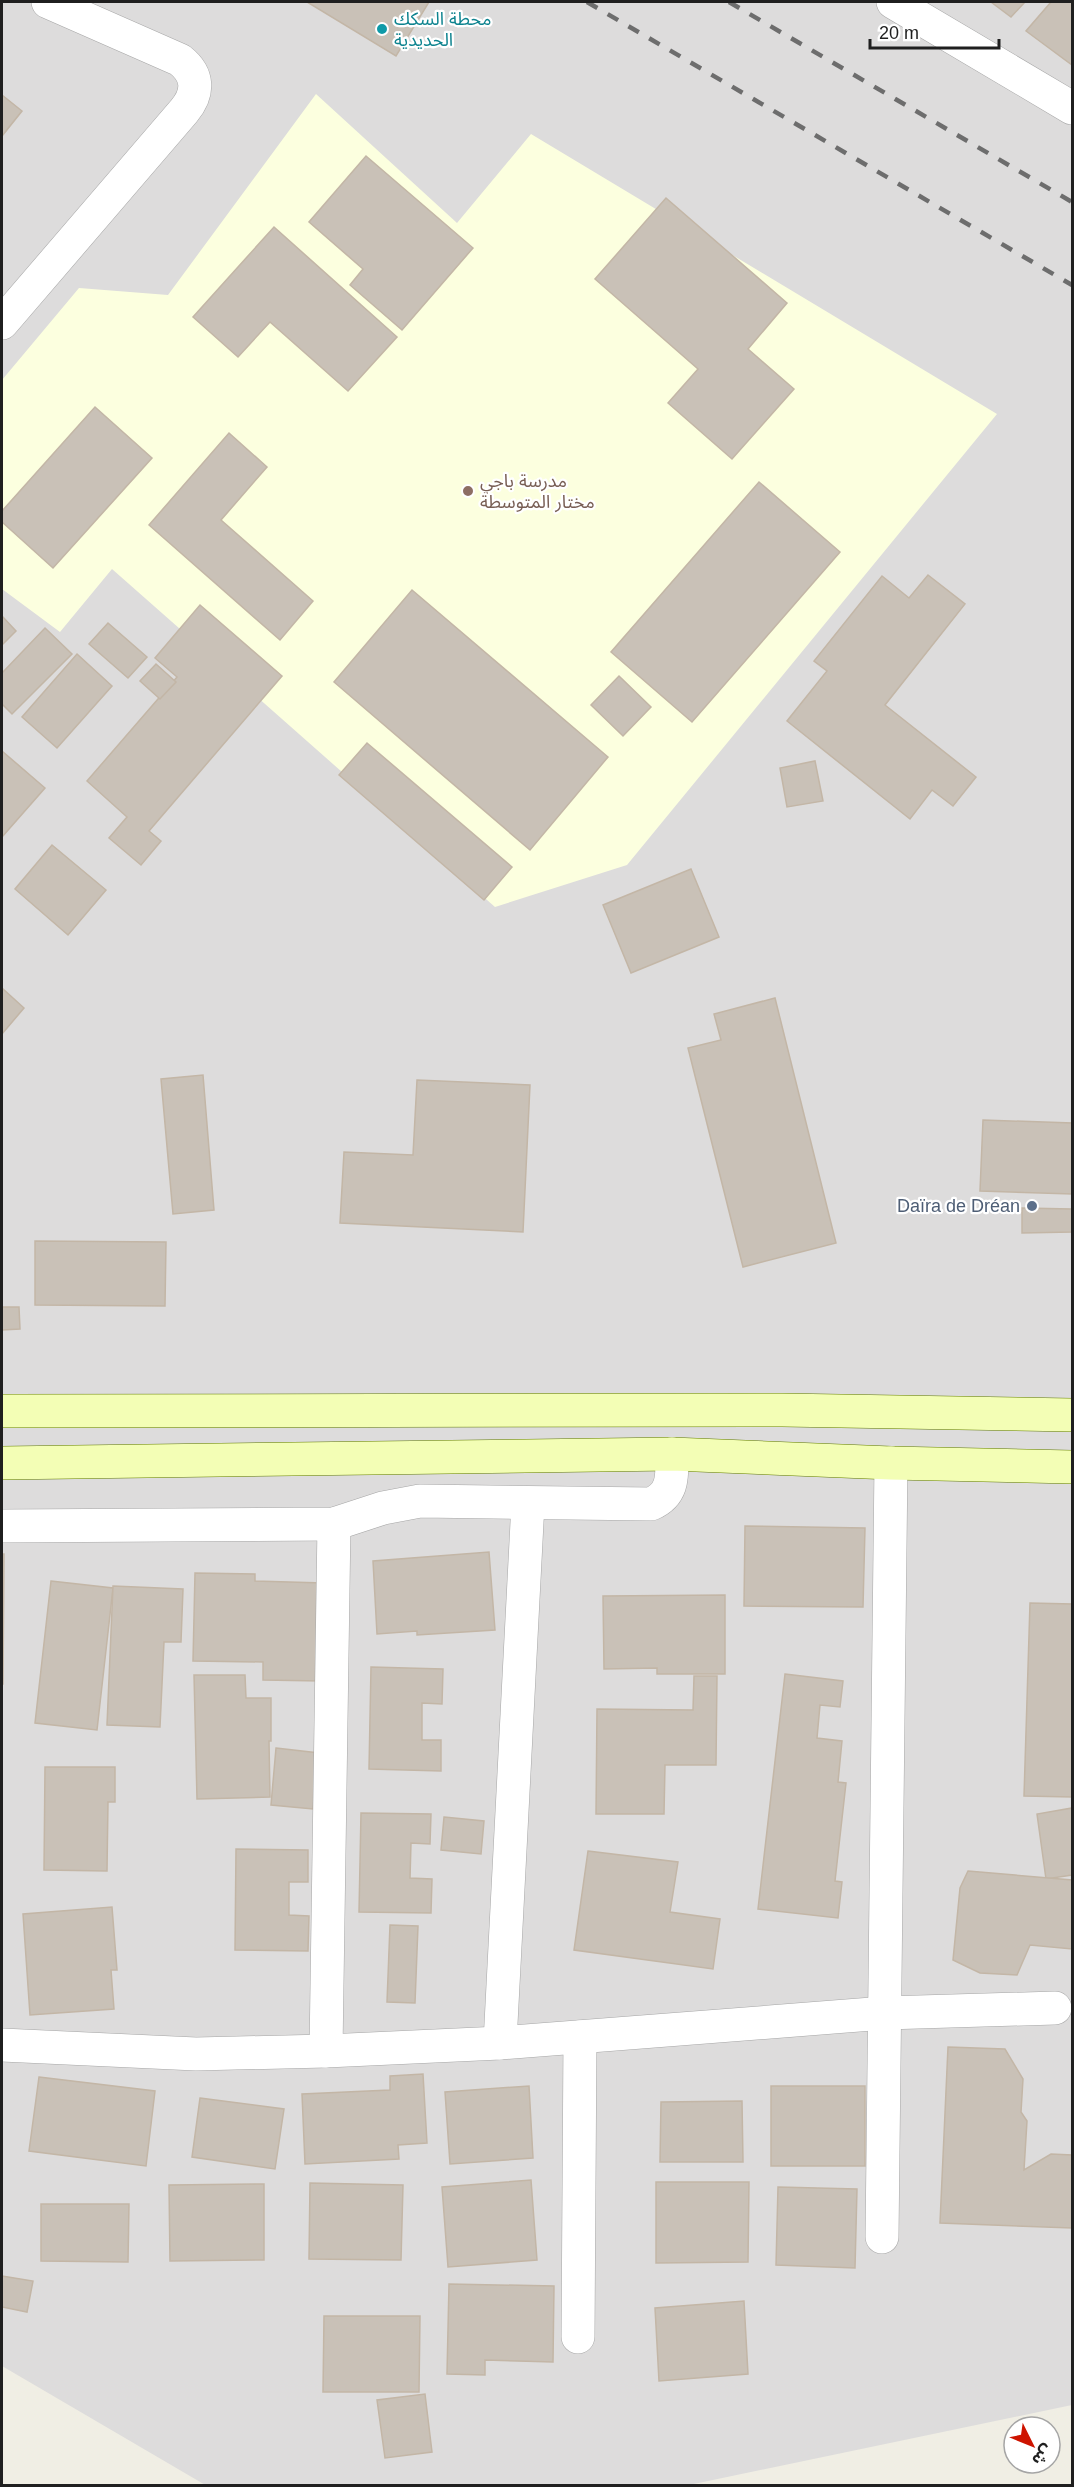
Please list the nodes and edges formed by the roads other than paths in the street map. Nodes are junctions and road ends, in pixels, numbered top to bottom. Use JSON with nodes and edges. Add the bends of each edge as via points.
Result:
{"nodes":[{"id":1,"x":48,"y":2,"type":"edge"},
{"id":2,"x":893,"y":2,"type":"edge"},
{"id":3,"x":1072,"y":108,"type":"edge"},
{"id":4,"x":2,"y":322,"type":"edge"},
{"id":5,"x":2,"y":1411,"type":"edge"},
{"id":6,"x":1072,"y":1415,"type":"edge"},
{"id":7,"x":672,"y":1454,"type":"junction"},
{"id":8,"x":2,"y":1463,"type":"edge"},
{"id":9,"x":891,"y":1463,"type":"junction"},
{"id":10,"x":1072,"y":1467,"type":"edge"},
{"id":11,"x":528,"y":1503,"type":"junction"},
{"id":12,"x":334,"y":1524,"type":"junction"},
{"id":13,"x":2,"y":1526,"type":"edge"},
{"id":14,"x":1055,"y":2007,"type":"dead end"},
{"id":15,"x":885,"y":2013,"type":"junction"},
{"id":16,"x":580,"y":2037,"type":"junction"},
{"id":17,"x":500,"y":2043,"type":"junction"},
{"id":18,"x":2,"y":2045,"type":"edge"},
{"id":19,"x":326,"y":2051,"type":"junction"},
{"id":20,"x":882,"y":2237,"type":"dead end"},
{"id":21,"x":578,"y":2337,"type":"dead end"}],
"edges":[{"from":1,"to":4,"type":"street","via":[[180,60],[195,79],[196,90],[192,102]]},
{"from":2,"to":3,"type":"street"},
{"from":5,"to":6,"type":"main road","via":[[782,1410]]},
{"from":7,"to":8,"type":"main road"},
{"from":7,"to":9,"type":"main road"},
{"from":7,"to":11,"type":"street","via":[[670,1488],[651,1504]]},
{"from":9,"to":10,"type":"main road"},
{"from":9,"to":15,"type":"street"},
{"from":11,"to":12,"type":"street","via":[[401,1503]]},
{"from":11,"to":17,"type":"street"},
{"from":12,"to":13,"type":"street"},
{"from":12,"to":19,"type":"street"},
{"from":14,"to":15,"type":"street"},
{"from":15,"to":16,"type":"street"},
{"from":15,"to":20,"type":"street"},
{"from":16,"to":17,"type":"street"},
{"from":16,"to":21,"type":"street"},
{"from":17,"to":19,"type":"street"},
{"from":18,"to":19,"type":"street","via":[[196,2054]]}]}
